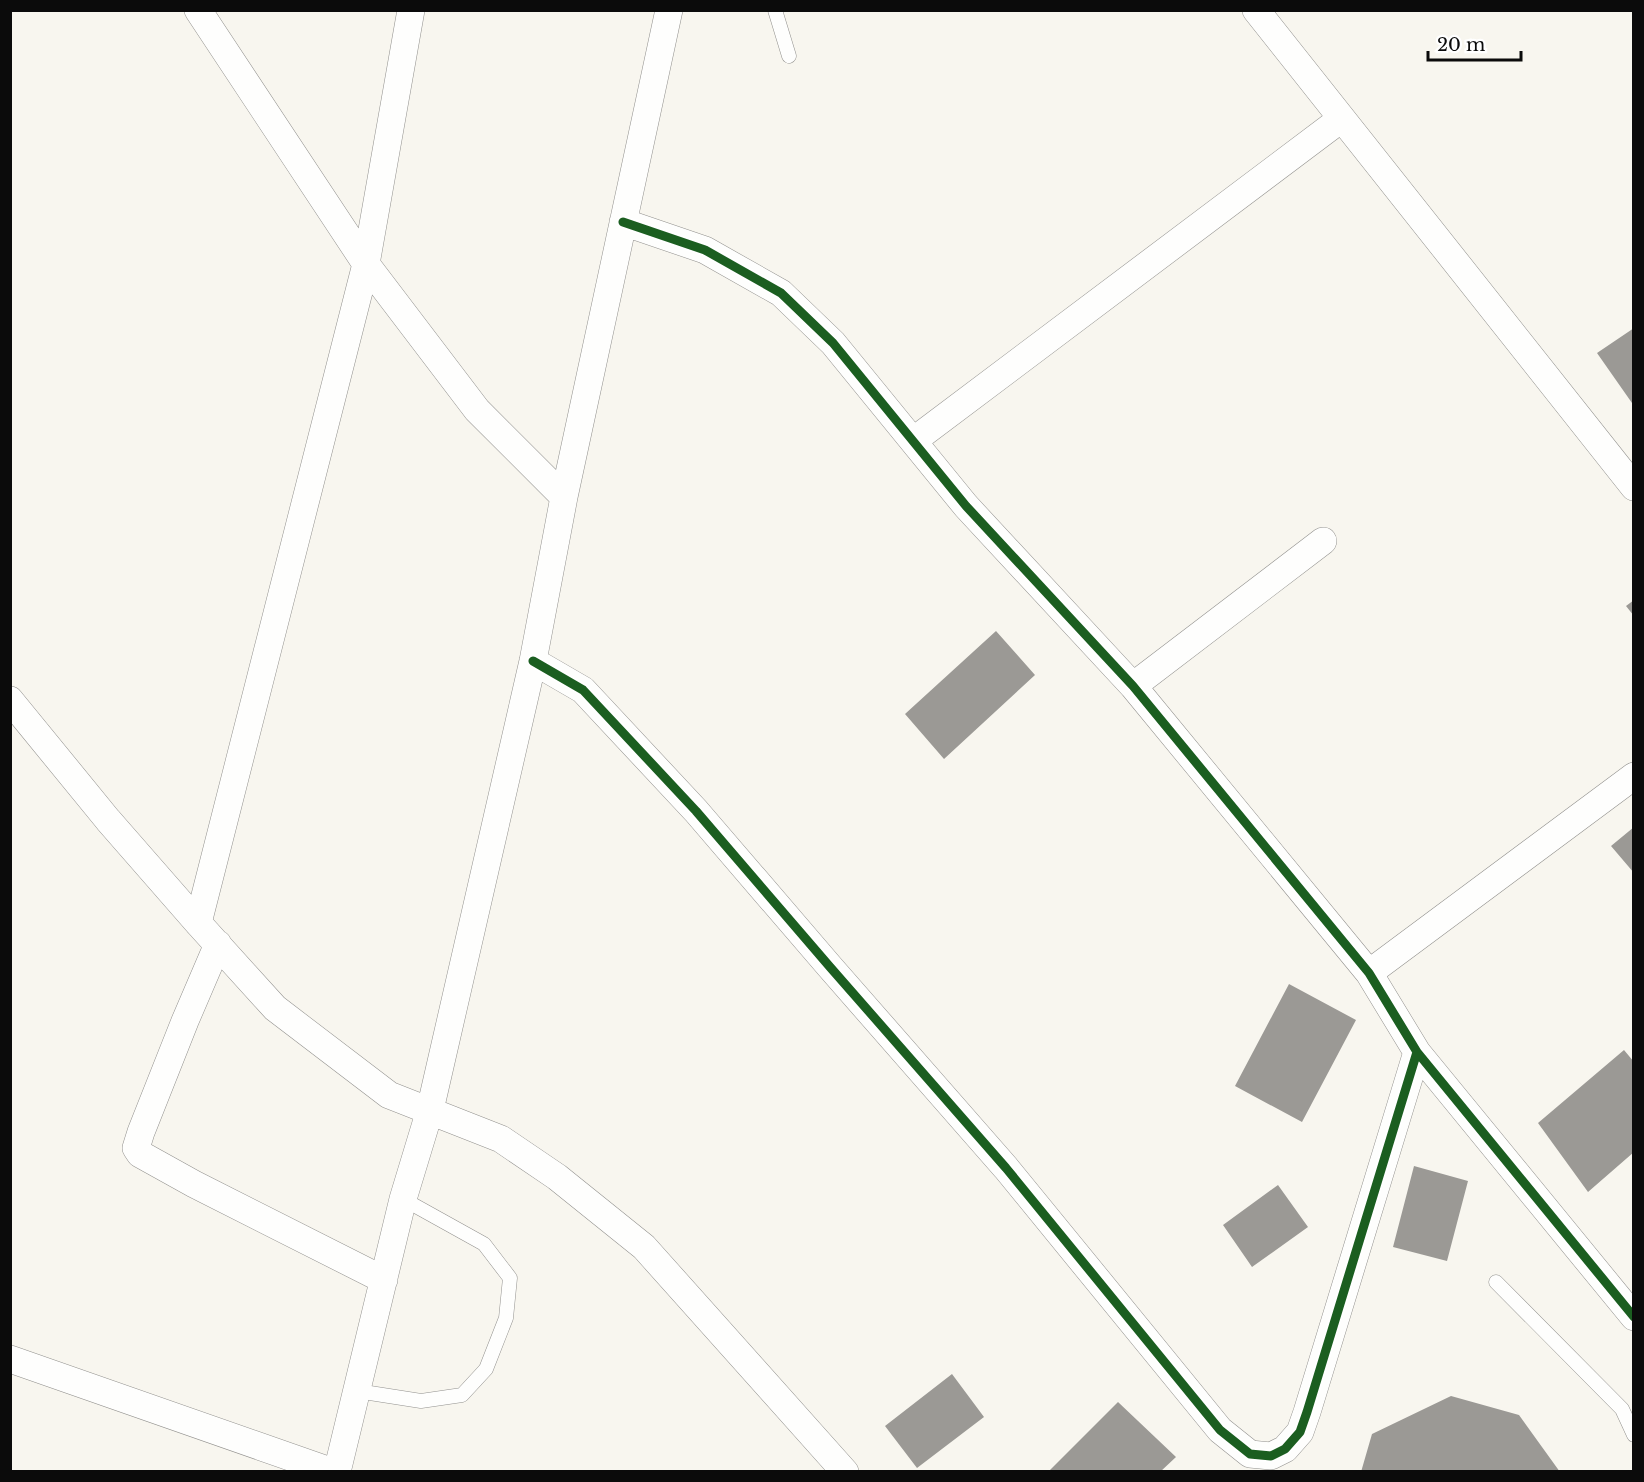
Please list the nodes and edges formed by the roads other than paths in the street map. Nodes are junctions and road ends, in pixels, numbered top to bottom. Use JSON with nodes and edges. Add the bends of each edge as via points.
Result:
{"nodes":[{"id":1,"x":198,"y":10,"type":"edge"},
{"id":2,"x":411,"y":10,"type":"edge"},
{"id":3,"x":669,"y":10,"type":"edge"},
{"id":4,"x":775,"y":10,"type":"edge"},
{"id":5,"x":1256,"y":10,"type":"edge"},
{"id":6,"x":789,"y":56,"type":"dead end"},
{"id":7,"x":1341,"y":118,"type":"junction"},
{"id":8,"x":623,"y":222,"type":"junction"},
{"id":9,"x":366,"y":264,"type":"junction"},
{"id":10,"x":913,"y":441,"type":"junction"},
{"id":11,"x":1634,"y":487,"type":"edge"},
{"id":12,"x":564,"y":497,"type":"junction"},
{"id":13,"x":1323,"y":541,"type":"dead end"},
{"id":14,"x":533,"y":661,"type":"junction"},
{"id":15,"x":1133,"y":686,"type":"junction"},
{"id":16,"x":10,"y":700,"type":"edge"},
{"id":17,"x":1634,"y":776,"type":"edge"},
{"id":18,"x":198,"y":924,"type":"junction"},
{"id":19,"x":218,"y":944,"type":"junction"},
{"id":20,"x":1369,"y":973,"type":"junction"},
{"id":21,"x":1417,"y":1052,"type":"junction"},
{"id":22,"x":430,"y":1110,"type":"junction"},
{"id":23,"x":403,"y":1198,"type":"junction"},
{"id":24,"x":384,"y":1280,"type":"junction"},
{"id":25,"x":1496,"y":1282,"type":"dead end"},
{"id":26,"x":1634,"y":1317,"type":"edge"},
{"id":27,"x":10,"y":1359,"type":"edge"},
{"id":28,"x":357,"y":1391,"type":"junction"},
{"id":29,"x":1634,"y":1436,"type":"edge"},
{"id":30,"x":335,"y":1472,"type":"edge"},
{"id":31,"x":845,"y":1472,"type":"edge"}],
"edges":[{"from":1,"to":9,"type":"street"},
{"from":2,"to":9,"type":"street"},
{"from":3,"to":8,"type":"street"},
{"from":4,"to":6,"type":"lane"},
{"from":5,"to":7,"type":"street"},
{"from":7,"to":10,"type":"street"},
{"from":7,"to":11,"type":"street"},
{"from":8,"to":10,"type":"street","via":[[705,250],[781,293],[833,344]]},
{"from":8,"to":12,"type":"street"},
{"from":9,"to":12,"type":"street","via":[[477,410]]},
{"from":9,"to":18,"type":"street"},
{"from":10,"to":15,"type":"street","via":[[966,506]]},
{"from":12,"to":14,"type":"street"},
{"from":13,"to":15,"type":"street"},
{"from":14,"to":21,"type":"street","via":[[583,690],[696,811],[1006,1168],[1220,1430],[1250,1454],[1270,1456],[1286,1449],[1300,1432]]},
{"from":14,"to":22,"type":"street"},
{"from":15,"to":20,"type":"street"},
{"from":16,"to":18,"type":"street"},
{"from":17,"to":20,"type":"street"},
{"from":18,"to":19,"type":"street"},
{"from":19,"to":22,"type":"street","via":[[275,1008],[389,1095]]},
{"from":19,"to":24,"type":"street","via":[[136,1148],[194,1184]]},
{"from":20,"to":21,"type":"street"},
{"from":21,"to":26,"type":"street"},
{"from":22,"to":23,"type":"street"},
{"from":22,"to":31,"type":"street","via":[[501,1139],[644,1247]]},
{"from":23,"to":24,"type":"street"},
{"from":23,"to":28,"type":"lane","via":[[484,1244],[510,1278],[506,1318],[486,1369],[462,1395],[421,1401]]},
{"from":24,"to":28,"type":"street"},
{"from":25,"to":29,"type":"lane","via":[[1622,1409]]},
{"from":27,"to":30,"type":"street"},
{"from":28,"to":30,"type":"street"}]}
